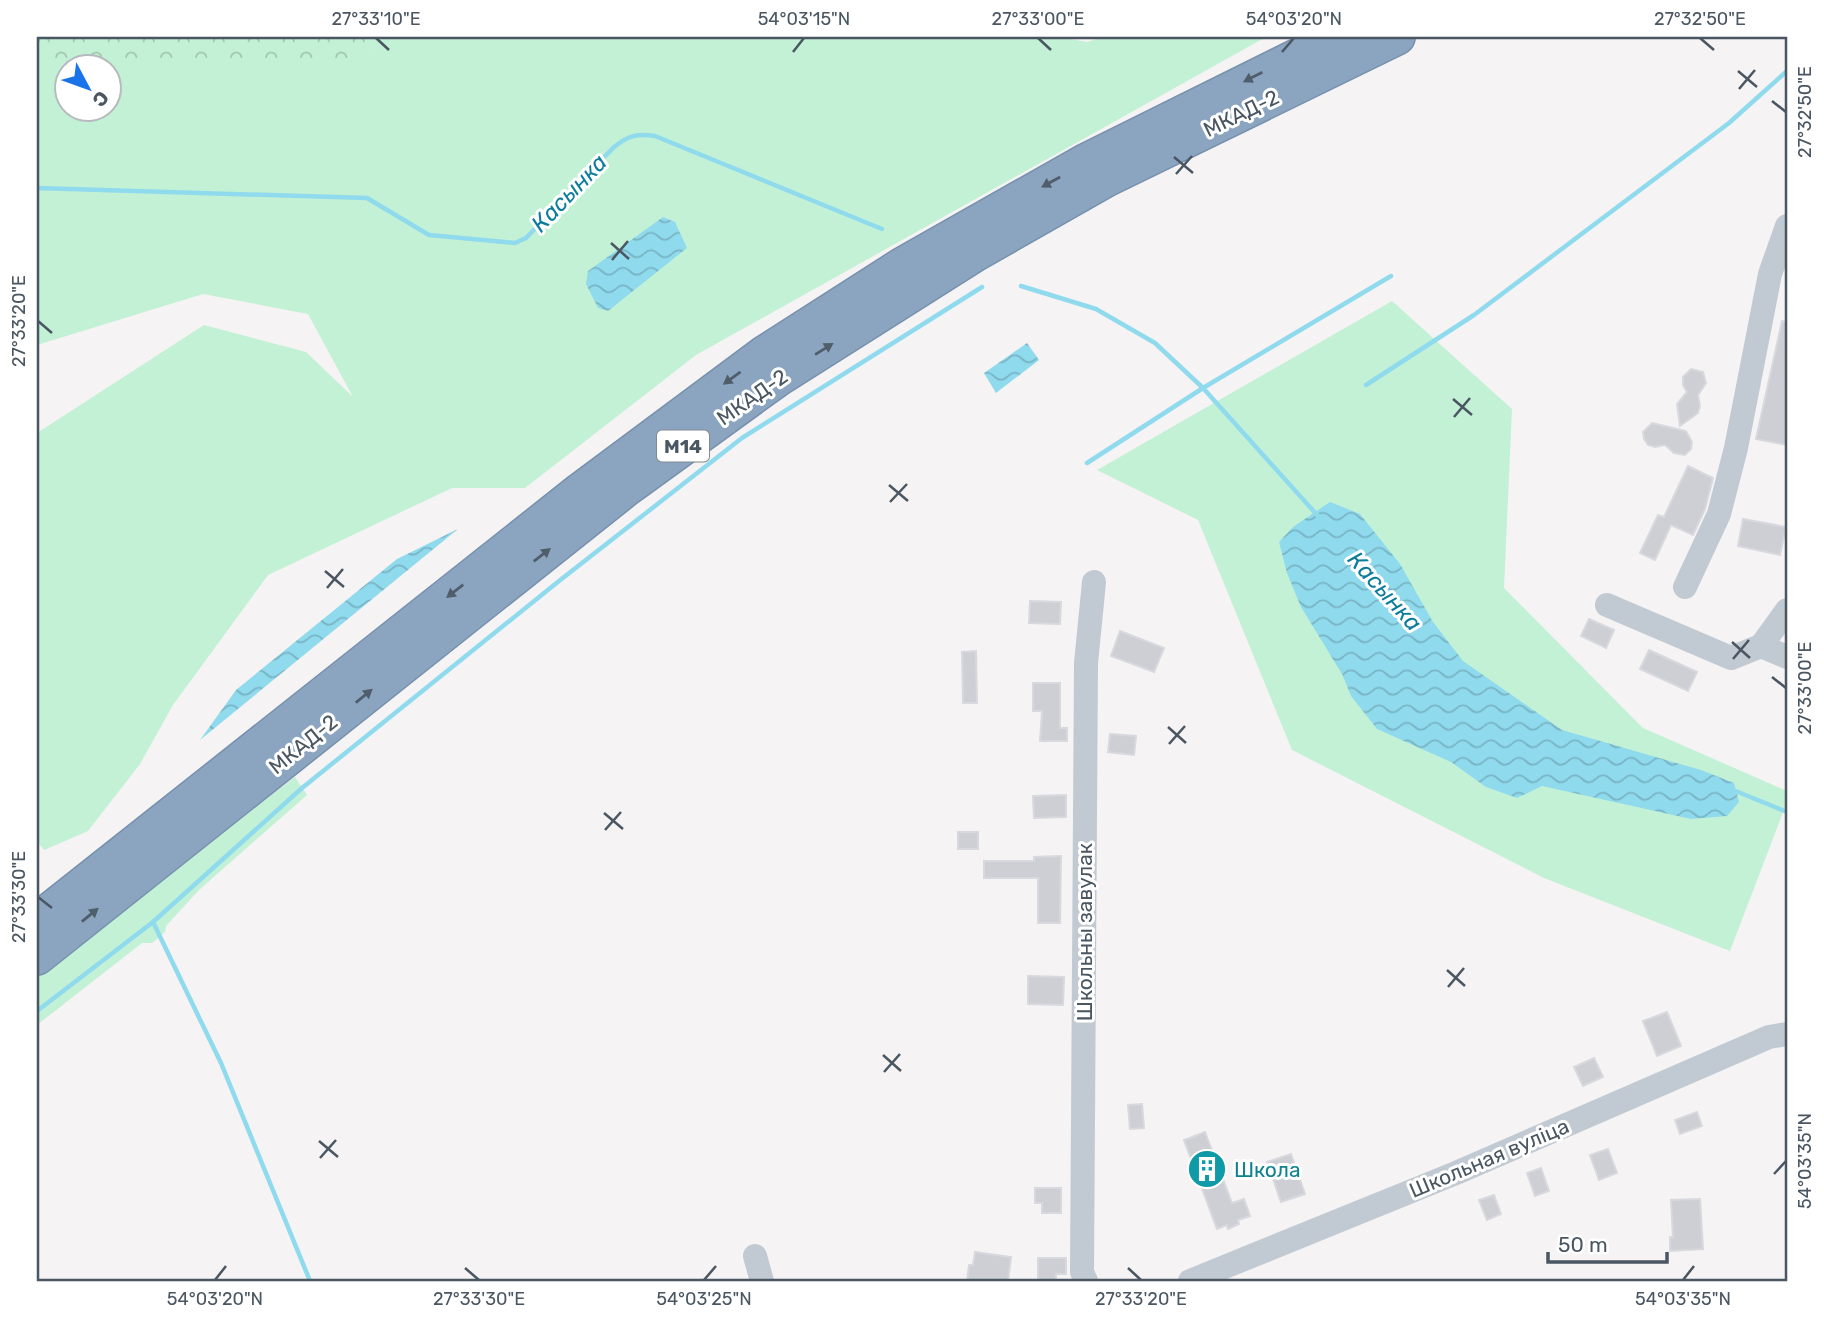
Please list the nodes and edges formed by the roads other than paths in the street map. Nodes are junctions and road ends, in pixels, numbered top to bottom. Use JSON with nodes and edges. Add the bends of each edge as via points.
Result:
{"nodes":[{"id":1,"x":1337,"y":37,"type":"edge"},
{"id":2,"x":1397,"y":37,"type":"edge"},
{"id":3,"x":1787,"y":226,"type":"edge"},
{"id":4,"x":1094,"y":582,"type":"dead end"},
{"id":5,"x":1685,"y":587,"type":"dead end"},
{"id":6,"x":1607,"y":605,"type":"dead end"},
{"id":7,"x":1787,"y":610,"type":"edge"},
{"id":8,"x":1761,"y":646,"type":"junction"},
{"id":9,"x":1787,"y":657,"type":"edge"},
{"id":10,"x":37,"y":921,"type":"edge"},
{"id":11,"x":37,"y":957,"type":"edge"},
{"id":12,"x":1787,"y":1034,"type":"edge"},
{"id":13,"x":755,"y":1256,"type":"dead end"},
{"id":14,"x":1198,"y":1279,"type":"edge"},
{"id":15,"x":762,"y":1281,"type":"edge"},
{"id":16,"x":1086,"y":1281,"type":"edge"}],
"edges":[{"from":1,"to":10,"type":"highway","number":"М14","one_way":true,"via":[[1085,162],[903,265],[764,354],[580,491]]},
{"from":11,"to":2,"type":"highway","name":"МКАД-2","number":"М14","one_way":true,"via":[[618,495],[777,379],[976,253],[1105,179]]},
{"from":3,"to":5,"type":"street","via":[[1770,274],[1719,514]]},
{"from":4,"to":16,"type":"street","name":"Школьны завулак","via":[[1086,691],[1082,1272]]},
{"from":6,"to":8,"type":"street","via":[[1731,658]]},
{"from":7,"to":8,"type":"street"},
{"from":8,"to":9,"type":"street"},
{"from":12,"to":14,"type":"street","name":"Школьная вуліца","via":[[1769,1037]]},
{"from":13,"to":15,"type":"street"}]}
